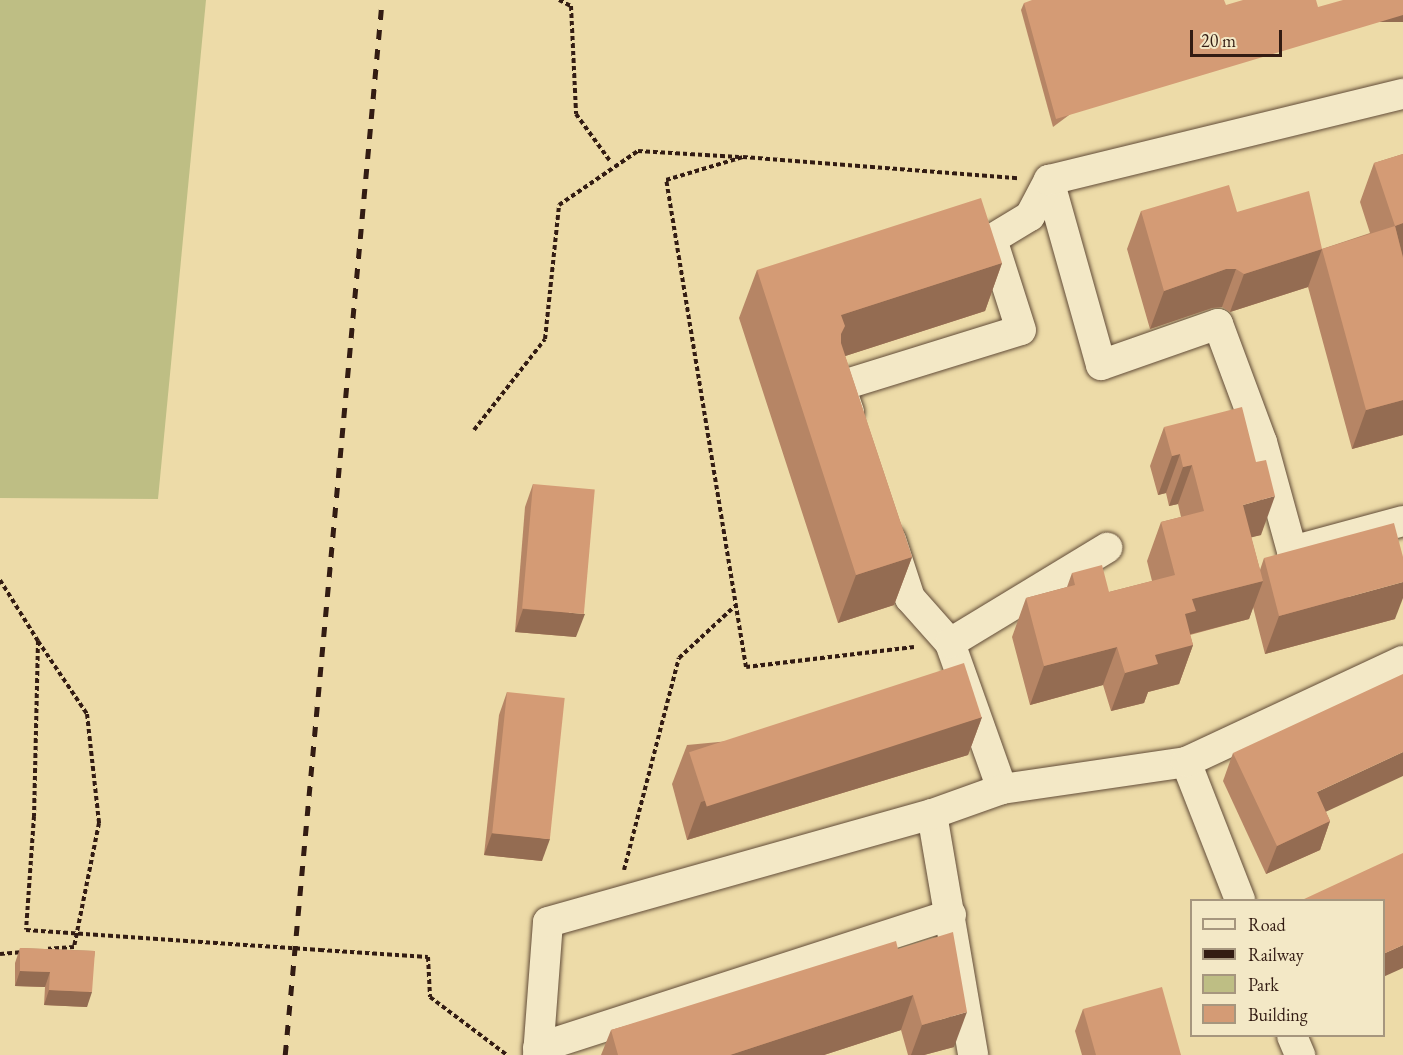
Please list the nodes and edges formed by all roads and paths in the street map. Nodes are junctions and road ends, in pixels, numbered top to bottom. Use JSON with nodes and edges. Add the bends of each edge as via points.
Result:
{"nodes":[{"id":1,"x":559,"y":0,"type":"edge"},
{"id":2,"x":1403,"y":94,"type":"edge"},
{"id":3,"x":743,"y":158,"type":"junction"},
{"id":4,"x":610,"y":161,"type":"dead end"},
{"id":5,"x":1049,"y":180,"type":"junction"},
{"id":6,"x":474,"y":429,"type":"dead end"},
{"id":7,"x":859,"y":441,"type":"edge"},
{"id":8,"x":881,"y":508,"type":"edge"},
{"id":9,"x":1403,"y":521,"type":"edge"},
{"id":10,"x":1107,"y":548,"type":"dead end"},
{"id":11,"x":0,"y":580,"type":"edge"},
{"id":12,"x":736,"y":606,"type":"junction"},
{"id":13,"x":38,"y":641,"type":"junction"},
{"id":14,"x":950,"y":643,"type":"junction"},
{"id":15,"x":1403,"y":661,"type":"edge"},
{"id":16,"x":1186,"y":762,"type":"junction"},
{"id":17,"x":1002,"y":789,"type":"junction"},
{"id":18,"x":932,"y":814,"type":"junction"},
{"id":19,"x":1240,"y":899,"type":"edge"},
{"id":20,"x":616,"y":903,"type":"junction"},
{"id":21,"x":951,"y":915,"type":"junction"},
{"id":22,"x":42,"y":950,"type":"edge"},
{"id":23,"x":32,"y":951,"type":"edge"},
{"id":24,"x":0,"y":954,"type":"edge"},
{"id":25,"x":1293,"y":1037,"type":"edge"},
{"id":26,"x":538,"y":1051,"type":"edge"},
{"id":27,"x":508,"y":1055,"type":"edge"},
{"id":28,"x":973,"y":1055,"type":"edge"},
{"id":29,"x":1300,"y":1055,"type":"edge"}],
"edges":[{"from":1,"to":4,"type":"path","via":[[571,6],[576,114]]},
{"from":2,"to":5,"type":"street"},
{"from":3,"to":5,"type":"path"},
{"from":3,"to":6,"type":"path","via":[[638,151],[559,205],[545,339]]},
{"from":3,"to":12,"type":"path","via":[[666,180]]},
{"from":5,"to":7,"type":"street","via":[[1030,216],[992,239],[1021,330],[840,386]]},
{"from":5,"to":9,"type":"street","via":[[1101,365],[1218,324],[1262,442],[1292,551]]},
{"from":8,"to":14,"type":"street","via":[[910,598]]},
{"from":10,"to":14,"type":"street"},
{"from":11,"to":13,"type":"path"},
{"from":12,"to":14,"type":"path","via":[[746,667]]},
{"from":12,"to":20,"type":"path","via":[[679,658]]},
{"from":13,"to":22,"type":"path","via":[[87,714],[99,823],[74,947]]},
{"from":13,"to":27,"type":"path","bridge":true,"via":[[34,816],[26,930],[428,957],[430,998]]},
{"from":14,"to":17,"type":"street"},
{"from":15,"to":16,"type":"street"},
{"from":16,"to":17,"type":"street"},
{"from":16,"to":19,"type":"street"},
{"from":17,"to":18,"type":"street"},
{"from":18,"to":20,"type":"street"},
{"from":18,"to":21,"type":"street"},
{"from":20,"to":26,"type":"street","via":[[548,922]]},
{"from":21,"to":26,"type":"street"},
{"from":21,"to":28,"type":"street"},
{"from":23,"to":24,"type":"path"},
{"from":25,"to":29,"type":"street"}]}
